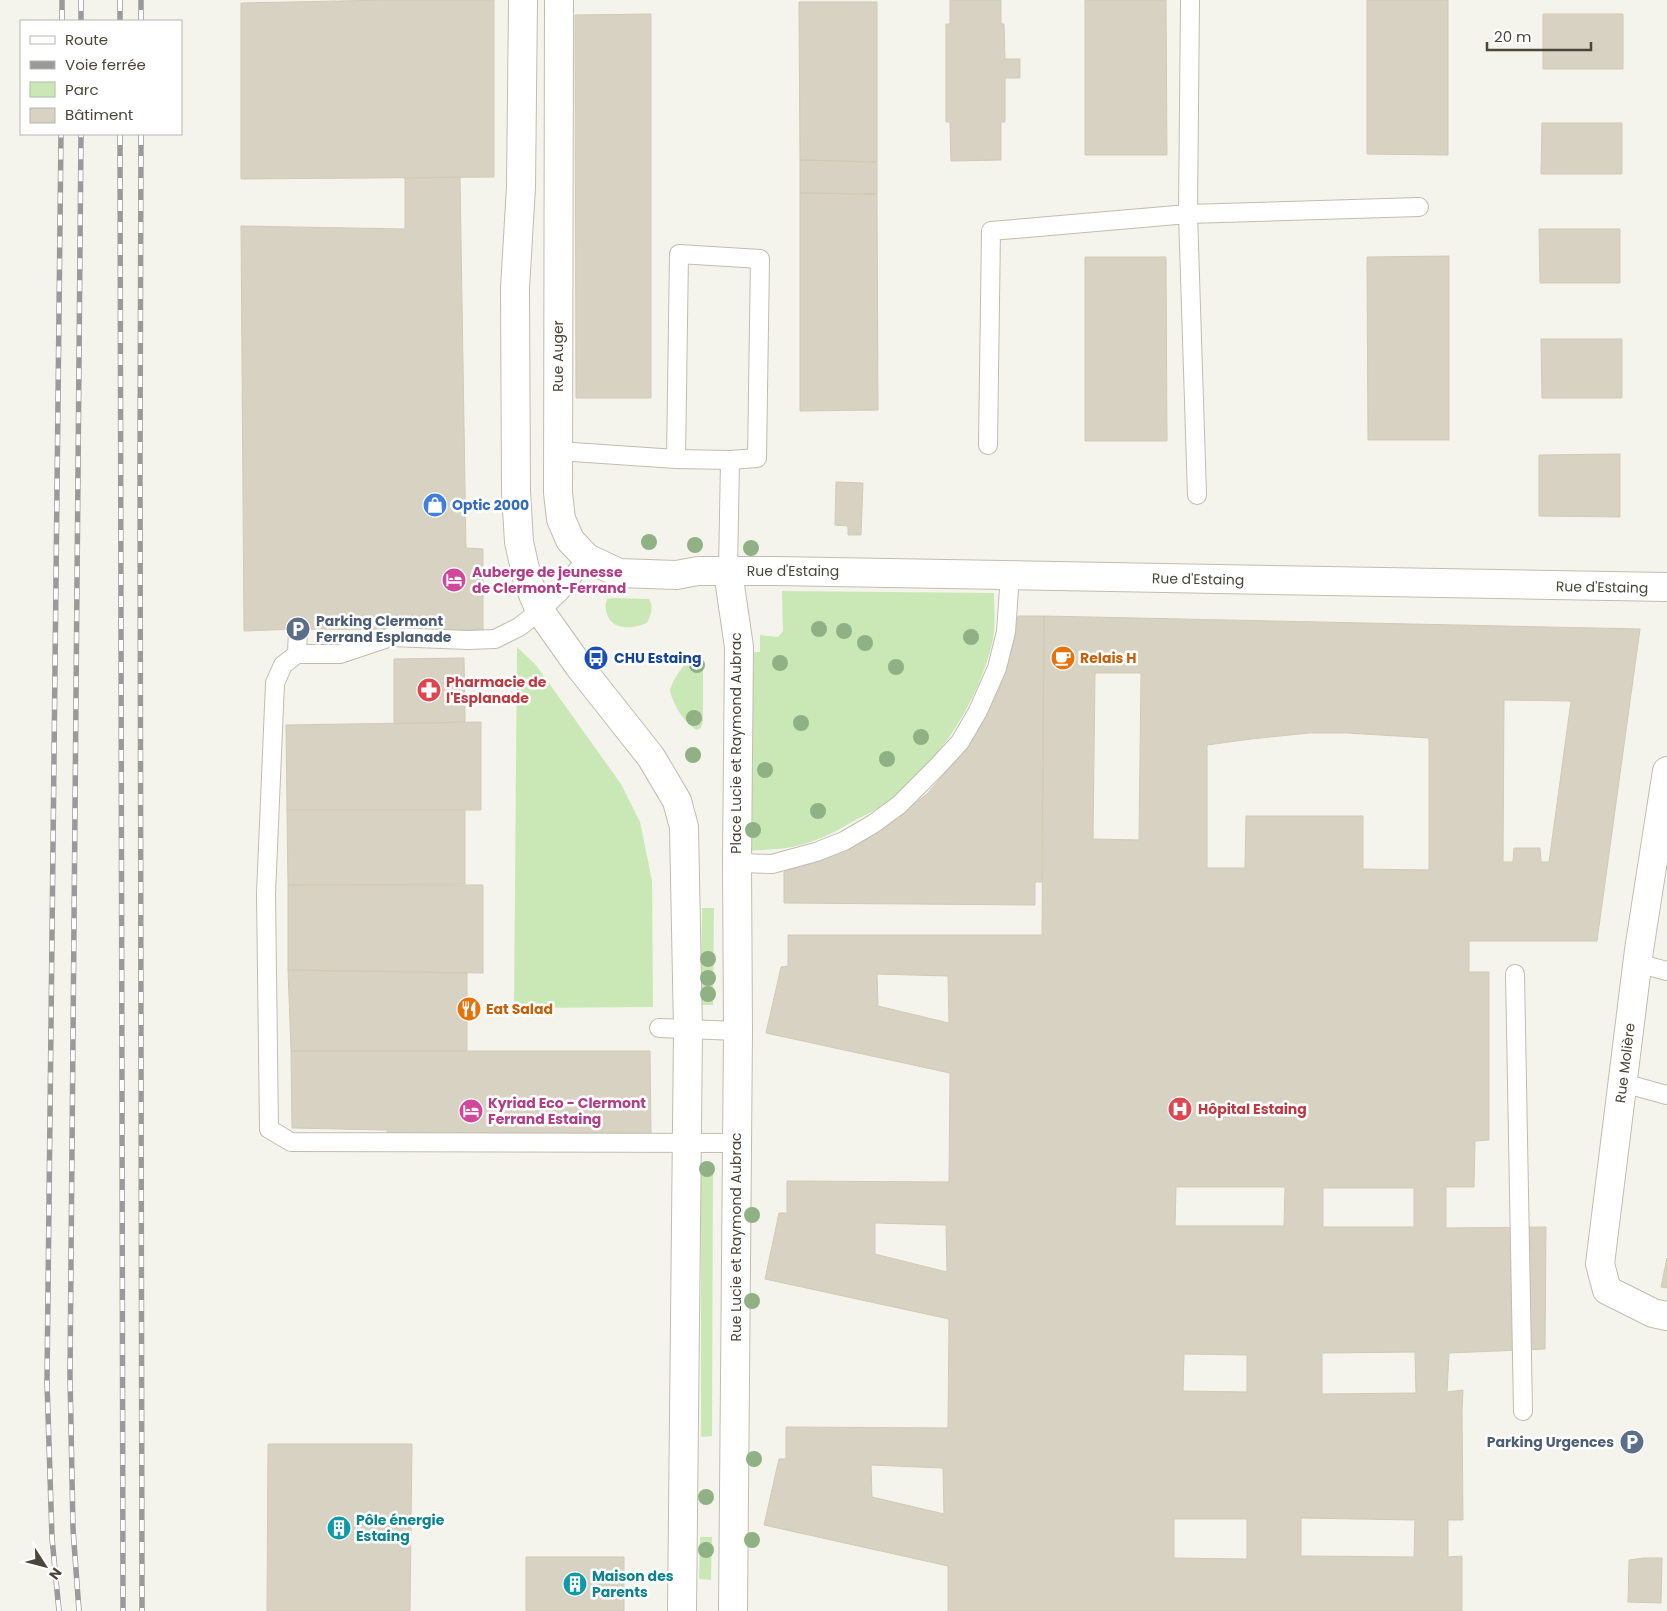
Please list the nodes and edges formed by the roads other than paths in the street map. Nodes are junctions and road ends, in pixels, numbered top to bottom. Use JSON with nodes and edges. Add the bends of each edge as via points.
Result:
{"nodes":[{"id":1,"x":523,"y":0,"type":"edge"},
{"id":2,"x":558,"y":0,"type":"edge"},
{"id":3,"x":1190,"y":0,"type":"edge"},
{"id":4,"x":1419,"y":207,"type":"dead end"},
{"id":5,"x":1188,"y":214,"type":"junction"},
{"id":6,"x":988,"y":445,"type":"dead end"},
{"id":7,"x":558,"y":452,"type":"junction"},
{"id":8,"x":676,"y":459,"type":"junction"},
{"id":9,"x":730,"y":460,"type":"junction"},
{"id":10,"x":1197,"y":495,"type":"dead end"},
{"id":11,"x":587,"y":558,"type":"junction"},
{"id":12,"x":728,"y":572,"type":"junction"},
{"id":13,"x":1010,"y":575,"type":"junction"},
{"id":14,"x":1667,"y":587,"type":"edge"},
{"id":15,"x":540,"y":611,"type":"junction"},
{"id":16,"x":298,"y":629,"type":"dead end"},
{"id":17,"x":297,"y":654,"type":"junction"},
{"id":18,"x":1667,"y":771,"type":"edge"},
{"id":19,"x":737,"y":863,"type":"junction"},
{"id":20,"x":1638,"y":963,"type":"junction"},
{"id":21,"x":1667,"y":971,"type":"edge"},
{"id":22,"x":1515,"y":974,"type":"dead end"},
{"id":23,"x":659,"y":1028,"type":"dead end"},
{"id":24,"x":688,"y":1030,"type":"junction"},
{"id":25,"x":738,"y":1031,"type":"junction"},
{"id":26,"x":1623,"y":1083,"type":"junction"},
{"id":27,"x":1667,"y":1095,"type":"edge"},
{"id":28,"x":686,"y":1143,"type":"junction"},
{"id":29,"x":736,"y":1143,"type":"junction"},
{"id":30,"x":1667,"y":1316,"type":"edge"},
{"id":31,"x":1523,"y":1411,"type":"dead end"},
{"id":32,"x":682,"y":1611,"type":"edge"},
{"id":33,"x":733,"y":1611,"type":"edge"}],
"edges":[{"from":1,"to":15,"type":"street","via":[[521,187],[515,288],[516,492],[519,542],[528,582]]},
{"from":2,"to":7,"type":"street","name":"Rue Auger"},
{"from":3,"to":5,"type":"lane"},
{"from":4,"to":5,"type":"lane"},
{"from":5,"to":6,"type":"lane","via":[[991,231]]},
{"from":5,"to":10,"type":"lane"},
{"from":7,"to":8,"type":"lane"},
{"from":7,"to":11,"type":"street","name":"Rue Auger","via":[[561,519],[570,540]]},
{"from":8,"to":9,"type":"lane"},
{"from":8,"to":9,"type":"lane","via":[[679,254],[760,259],[757,458]]},
{"from":9,"to":12,"type":"lane"},
{"from":11,"to":12,"type":"street","name":"Rue Auger","via":[[619,573],[676,575],[698,571]]},
{"from":11,"to":15,"type":"lane"},
{"from":12,"to":13,"type":"street","name":"Rue d'Estaing"},
{"from":12,"to":19,"type":"street","name":"Place Lucie et Raymond Aubrac","via":[[739,647]]},
{"from":13,"to":14,"type":"street","name":"Rue d'Estaing"},
{"from":13,"to":19,"type":"lane","name":"Place Lucie et Raymond Aubrac","via":[[1006,632],[997,668],[960,742],[936,768],[899,805],[844,840],[816,852],[772,864]]},
{"from":15,"to":17,"type":"lane","via":[[495,639],[391,637],[340,654]]},
{"from":15,"to":24,"type":"street","via":[[651,757],[677,801],[684,827]]},
{"from":16,"to":17,"type":"lane"},
{"from":17,"to":28,"type":"lane","via":[[283,666],[275,683],[266,894],[269,1129],[290,1142]]},
{"from":18,"to":20,"type":"street","name":"Rue Molière"},
{"from":19,"to":25,"type":"street","name":"Rue Lucie et Raymond Aubrac"},
{"from":20,"to":21,"type":"lane"},
{"from":20,"to":26,"type":"street","name":"Rue Molière"},
{"from":22,"to":31,"type":"lane"},
{"from":23,"to":24,"type":"lane"},
{"from":24,"to":25,"type":"lane"},
{"from":24,"to":28,"type":"street"},
{"from":25,"to":29,"type":"street","name":"Rue Lucie et Raymond Aubrac"},
{"from":26,"to":27,"type":"lane"},
{"from":26,"to":30,"type":"street","name":"Rue Molière","via":[[1600,1264],[1607,1290],[1653,1313]]},
{"from":28,"to":29,"type":"lane"},
{"from":28,"to":32,"type":"street"},
{"from":29,"to":33,"type":"street","name":"Rue Lucie et Raymond Aubrac"}]}
